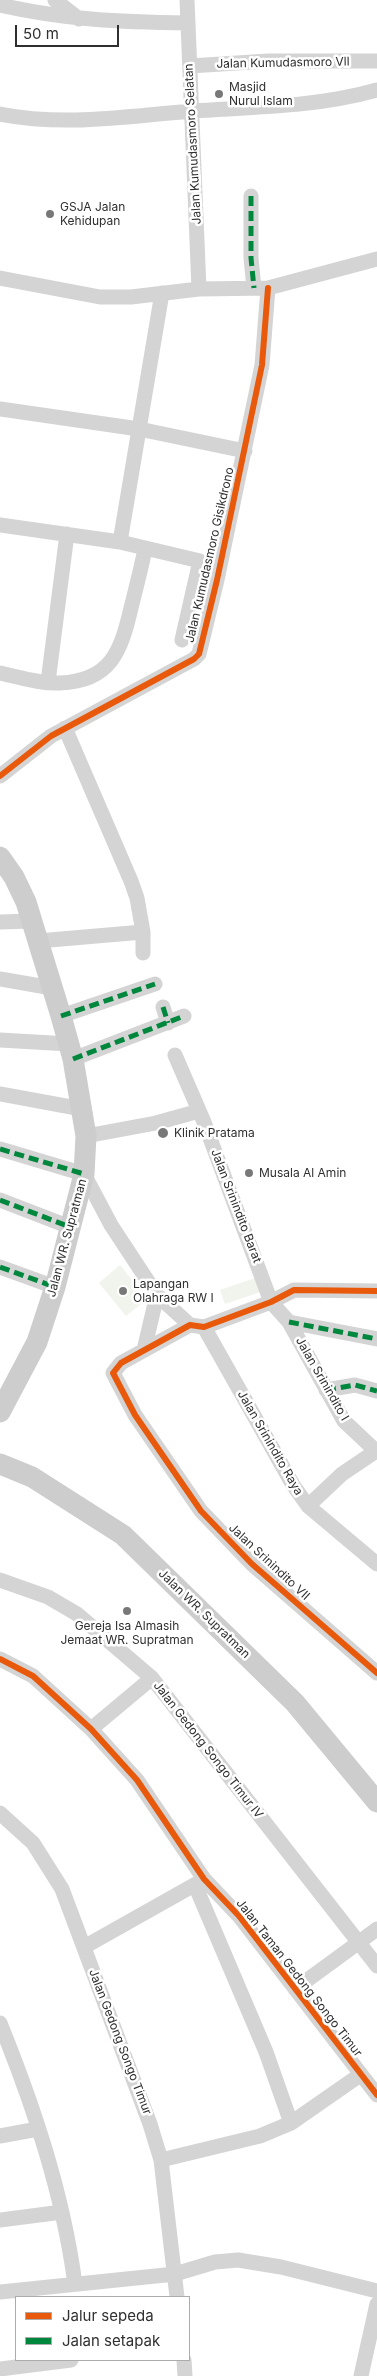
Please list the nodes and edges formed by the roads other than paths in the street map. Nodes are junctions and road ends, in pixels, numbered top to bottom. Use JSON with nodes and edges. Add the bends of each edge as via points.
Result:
{"nodes":[{"id":1,"x":55,"y":0,"type":"edge"},
{"id":2,"x":187,"y":0,"type":"edge"},
{"id":3,"x":0,"y":5,"type":"edge"},
{"id":4,"x":80,"y":19,"type":"junction"},
{"id":5,"x":188,"y":23,"type":"junction"},
{"id":6,"x":377,"y":62,"type":"edge"},
{"id":7,"x":190,"y":66,"type":"junction"},
{"id":8,"x":377,"y":90,"type":"edge"},
{"id":9,"x":191,"y":111,"type":"junction"},
{"id":10,"x":0,"y":114,"type":"edge"},
{"id":11,"x":250,"y":196,"type":"dead end"},
{"id":12,"x":377,"y":259,"type":"edge"},
{"id":13,"x":0,"y":278,"type":"edge"},
{"id":14,"x":199,"y":288,"type":"junction"},
{"id":15,"x":261,"y":288,"type":"junction"},
{"id":16,"x":162,"y":293,"type":"junction"},
{"id":17,"x":0,"y":408,"type":"edge"},
{"id":18,"x":139,"y":429,"type":"junction"},
{"id":19,"x":245,"y":450,"type":"junction"},
{"id":20,"x":0,"y":525,"type":"edge"},
{"id":21,"x":67,"y":534,"type":"junction"},
{"id":22,"x":120,"y":542,"type":"junction"},
{"id":23,"x":146,"y":549,"type":"junction"},
{"id":24,"x":200,"y":561,"type":"junction"},
{"id":25,"x":220,"y":566,"type":"junction"},
{"id":26,"x":182,"y":640,"type":"dead end"},
{"id":27,"x":0,"y":674,"type":"edge"},
{"id":28,"x":48,"y":682,"type":"junction"},
{"id":29,"x":65,"y":728,"type":"junction"},
{"id":30,"x":0,"y":776,"type":"edge"},
{"id":31,"x":0,"y":857,"type":"edge"},
{"id":32,"x":32,"y":921,"type":"junction"},
{"id":33,"x":0,"y":922,"type":"edge"},
{"id":34,"x":143,"y":932,"type":"junction"},
{"id":35,"x":38,"y":941,"type":"junction"},
{"id":36,"x":144,"y":953,"type":"dead end"},
{"id":37,"x":0,"y":979,"type":"edge"},
{"id":38,"x":155,"y":984,"type":"dead end"},
{"id":39,"x":52,"y":988,"type":"junction"},
{"id":40,"x":163,"y":1007,"type":"dead end"},
{"id":41,"x":61,"y":1016,"type":"junction"},
{"id":42,"x":184,"y":1016,"type":"dead end"},
{"id":43,"x":168,"y":1023,"type":"junction"},
{"id":44,"x":0,"y":1040,"type":"edge"},
{"id":45,"x":71,"y":1052,"type":"junction"},
{"id":46,"x":175,"y":1055,"type":"dead end"},
{"id":47,"x":0,"y":1094,"type":"edge"},
{"id":48,"x":82,"y":1108,"type":"junction"},
{"id":49,"x":199,"y":1111,"type":"junction"},
{"id":50,"x":86,"y":1136,"type":"junction"},
{"id":51,"x":0,"y":1149,"type":"edge"},
{"id":52,"x":84,"y":1174,"type":"junction"},
{"id":53,"x":0,"y":1200,"type":"edge"},
{"id":54,"x":70,"y":1228,"type":"junction"},
{"id":55,"x":0,"y":1267,"type":"edge"},
{"id":56,"x":54,"y":1287,"type":"junction"},
{"id":57,"x":377,"y":1291,"type":"edge"},
{"id":58,"x":157,"y":1295,"type":"junction"},
{"id":59,"x":271,"y":1302,"type":"junction"},
{"id":60,"x":289,"y":1322,"type":"junction"},
{"id":61,"x":197,"y":1326,"type":"junction"},
{"id":62,"x":377,"y":1340,"type":"edge"},
{"id":63,"x":144,"y":1350,"type":"junction"},
{"id":64,"x":326,"y":1390,"type":"junction"},
{"id":65,"x":377,"y":1391,"type":"edge"},
{"id":66,"x":0,"y":1412,"type":"edge"},
{"id":67,"x":377,"y":1447,"type":"edge"},
{"id":68,"x":0,"y":1464,"type":"edge"},
{"id":69,"x":308,"y":1506,"type":"junction"},
{"id":70,"x":377,"y":1564,"type":"edge"},
{"id":71,"x":0,"y":1580,"type":"edge"},
{"id":72,"x":0,"y":1659,"type":"edge"},
{"id":73,"x":377,"y":1673,"type":"edge"},
{"id":74,"x":152,"y":1678,"type":"junction"},
{"id":75,"x":91,"y":1729,"type":"junction"},
{"id":76,"x":377,"y":1802,"type":"edge"},
{"id":77,"x":0,"y":1813,"type":"edge"},
{"id":78,"x":199,"y":1882,"type":"junction"},
{"id":79,"x":377,"y":1929,"type":"edge"},
{"id":80,"x":359,"y":1942,"type":"junction"},
{"id":81,"x":84,"y":1946,"type":"junction"},
{"id":82,"x":377,"y":1966,"type":"edge"},
{"id":83,"x":295,"y":1990,"type":"junction"},
{"id":84,"x":0,"y":2023,"type":"edge"},
{"id":85,"x":360,"y":2075,"type":"junction"},
{"id":86,"x":377,"y":2096,"type":"edge"},
{"id":87,"x":291,"y":2123,"type":"junction"},
{"id":88,"x":38,"y":2129,"type":"junction"},
{"id":89,"x":0,"y":2136,"type":"edge"},
{"id":90,"x":161,"y":2160,"type":"junction"},
{"id":91,"x":62,"y":2212,"type":"junction"},
{"id":92,"x":0,"y":2220,"type":"edge"},
{"id":93,"x":175,"y":2274,"type":"junction"},
{"id":94,"x":75,"y":2284,"type":"junction"},
{"id":95,"x":377,"y":2291,"type":"edge"},
{"id":96,"x":0,"y":2292,"type":"edge"},
{"id":97,"x":177,"y":2296,"type":"edge"},
{"id":98,"x":377,"y":2304,"type":"edge"},
{"id":99,"x":63,"y":2361,"type":"edge"},
{"id":100,"x":184,"y":2361,"type":"edge"},
{"id":101,"x":0,"y":2369,"type":"edge"},
{"id":102,"x":185,"y":2376,"type":"edge"},
{"id":103,"x":361,"y":2376,"type":"edge"}],
"edges":[{"from":1,"to":4,"type":"street"},
{"from":2,"to":5,"type":"street","name":"Jalan Kumudasmoro Selatan"},
{"from":3,"to":4,"type":"street","via":[[46,16]]},
{"from":4,"to":5,"type":"street"},
{"from":5,"to":7,"type":"street","name":"Jalan Kumudasmoro Selatan"},
{"from":6,"to":7,"type":"street","name":"Jalan Kumudasmoro Vll","via":[[268,61]]},
{"from":7,"to":9,"type":"street","name":"Jalan Kumudasmoro Selatan"},
{"from":8,"to":9,"type":"street","via":[[333,101]]},
{"from":9,"to":10,"type":"street","via":[[110,120],[33,120]]},
{"from":9,"to":14,"type":"street","name":"Jalan Kumudasmoro Selatan"},
{"from":11,"to":15,"type":"street","name":"Jalan Kumudasmoro Gisikdrono","via":[[251,258]]},
{"from":12,"to":15,"type":"street"},
{"from":13,"to":16,"type":"street","via":[[100,297]]},
{"from":14,"to":15,"type":"street"},
{"from":14,"to":16,"type":"street"},
{"from":15,"to":19,"type":"street","name":"Jalan Kumudasmoro Gisikdrono","via":[[262,365]]},
{"from":16,"to":18,"type":"street"},
{"from":17,"to":18,"type":"street"},
{"from":18,"to":19,"type":"street"},
{"from":18,"to":22,"type":"street"},
{"from":19,"to":25,"type":"street","name":"Jalan Kumudasmoro Gisikdrono"},
{"from":20,"to":21,"type":"street"},
{"from":21,"to":22,"type":"street"},
{"from":21,"to":28,"type":"street"},
{"from":22,"to":23,"type":"street"},
{"from":23,"to":24,"type":"street"},
{"from":23,"to":28,"type":"street","via":[[123,640],[116,655],[106,667],[77,681]]},
{"from":24,"to":25,"type":"street"},
{"from":24,"to":26,"type":"street"},
{"from":25,"to":29,"type":"street","name":"Jalan Kumudasmoro Gisikdrono","via":[[197,657]]},
{"from":27,"to":28,"type":"street"},
{"from":29,"to":30,"type":"street","name":"Jalan Kumudasmoro Gisikdrono"},
{"from":29,"to":34,"type":"street","via":[[137,898]]},
{"from":31,"to":32,"type":"main road","name":"Jalan WR. Supratman","via":[[14,877]]},
{"from":32,"to":33,"type":"street"},
{"from":32,"to":35,"type":"main road","name":"Jalan WR. Supratman"},
{"from":34,"to":35,"type":"street"},
{"from":34,"to":36,"type":"street"},
{"from":35,"to":39,"type":"main road","name":"Jalan WR. Supratman"},
{"from":37,"to":39,"type":"street"},
{"from":38,"to":41,"type":"street"},
{"from":39,"to":41,"type":"main road","name":"Jalan WR. Supratman"},
{"from":40,"to":43,"type":"street"},
{"from":41,"to":45,"type":"main road","name":"Jalan WR. Supratman"},
{"from":42,"to":43,"type":"street"},
{"from":43,"to":45,"type":"street"},
{"from":44,"to":45,"type":"street"},
{"from":45,"to":48,"type":"main road","name":"Jalan WR. Supratman"},
{"from":46,"to":49,"type":"street","name":"Jalan Srinindito Barat"},
{"from":47,"to":48,"type":"street"},
{"from":48,"to":50,"type":"main road","name":"Jalan WR. Supratman"},
{"from":49,"to":50,"type":"street"},
{"from":49,"to":59,"type":"street","name":"Jalan Srinindito Barat"},
{"from":50,"to":52,"type":"main road","name":"Jalan WR. Supratman"},
{"from":51,"to":52,"type":"street"},
{"from":52,"to":54,"type":"main road","name":"Jalan WR. Supratman"},
{"from":52,"to":58,"type":"street","name":"Jalan Srinindito Raya","via":[[111,1225]]},
{"from":53,"to":54,"type":"street"},
{"from":54,"to":56,"type":"main road","name":"Jalan WR. Supratman"},
{"from":55,"to":56,"type":"street"},
{"from":56,"to":66,"type":"main road","name":"Jalan WR. Supratman","via":[[37,1342]]},
{"from":57,"to":59,"type":"street","via":[[294,1290]]},
{"from":58,"to":61,"type":"street","name":"Jalan Srinindito Raya"},
{"from":58,"to":63,"type":"street"},
{"from":59,"to":60,"type":"street","name":"Jalan Srinindito I"},
{"from":59,"to":61,"type":"street"},
{"from":60,"to":62,"type":"street"},
{"from":60,"to":64,"type":"street","name":"Jalan Srinindito I"},
{"from":61,"to":63,"type":"street"},
{"from":61,"to":69,"type":"street","name":"Jalan Srinindito Raya"},
{"from":63,"to":73,"type":"street","name":"Jalan Srinindito VII","via":[[121,1362],[114,1376],[135,1415],[201,1511],[252,1564]]},
{"from":64,"to":65,"type":"street","via":[[355,1385]]},
{"from":64,"to":67,"type":"street","name":"Jalan Srinindito I","via":[[344,1421],[360,1437]]},
{"from":67,"to":69,"type":"street"},
{"from":68,"to":76,"type":"main road","name":"Jalan WR. Supratman","via":[[32,1477],[122,1535],[295,1703]]},
{"from":69,"to":70,"type":"street","name":"Jalan Srinindito Raya"},
{"from":71,"to":74,"type":"street","name":"Jalan Gedong Songo Timur IV","via":[[48,1597],[77,1614]]},
{"from":72,"to":75,"type":"street","name":"Jalan Taman Gedong Songo Timur","via":[[33,1676]]},
{"from":74,"to":75,"type":"street"},
{"from":74,"to":80,"type":"street","name":"Jalan Gedong Songo Timur IV"},
{"from":75,"to":78,"type":"street","name":"Jalan Taman Gedong Songo Timur","via":[[137,1780]]},
{"from":77,"to":81,"type":"street","name":"Jalan Gedong Songo Timur","via":[[32,1843],[62,1889]]},
{"from":78,"to":81,"type":"street"},
{"from":78,"to":83,"type":"street","name":"Jalan Taman Gedong Songo Timur","via":[[239,1916]]},
{"from":78,"to":87,"type":"street"},
{"from":79,"to":80,"type":"street"},
{"from":80,"to":82,"type":"street","name":"Jalan Gedong Songo Timur IV"},
{"from":80,"to":83,"type":"street"},
{"from":81,"to":90,"type":"street","name":"Jalan Gedong Songo Timur"},
{"from":83,"to":85,"type":"street","name":"Jalan Taman Gedong Songo Timur"},
{"from":84,"to":88,"type":"street"},
{"from":85,"to":86,"type":"street","name":"Jalan Taman Gedong Songo Timur"},
{"from":85,"to":87,"type":"street"},
{"from":87,"to":90,"type":"street","via":[[260,2136]]},
{"from":88,"to":89,"type":"street"},
{"from":88,"to":91,"type":"street"},
{"from":90,"to":93,"type":"street","name":"Jalan Gedong Songo Timur"},
{"from":91,"to":92,"type":"street"},
{"from":91,"to":94,"type":"street"},
{"from":93,"to":94,"type":"street"},
{"from":93,"to":95,"type":"street","via":[[215,2262],[253,2262]]},
{"from":93,"to":97,"type":"street","name":"Jalan Gedong Songo Timur"},
{"from":94,"to":96,"type":"street"},
{"from":98,"to":103,"type":"street"},
{"from":99,"to":101,"type":"street"},
{"from":100,"to":102,"type":"street"}]}
